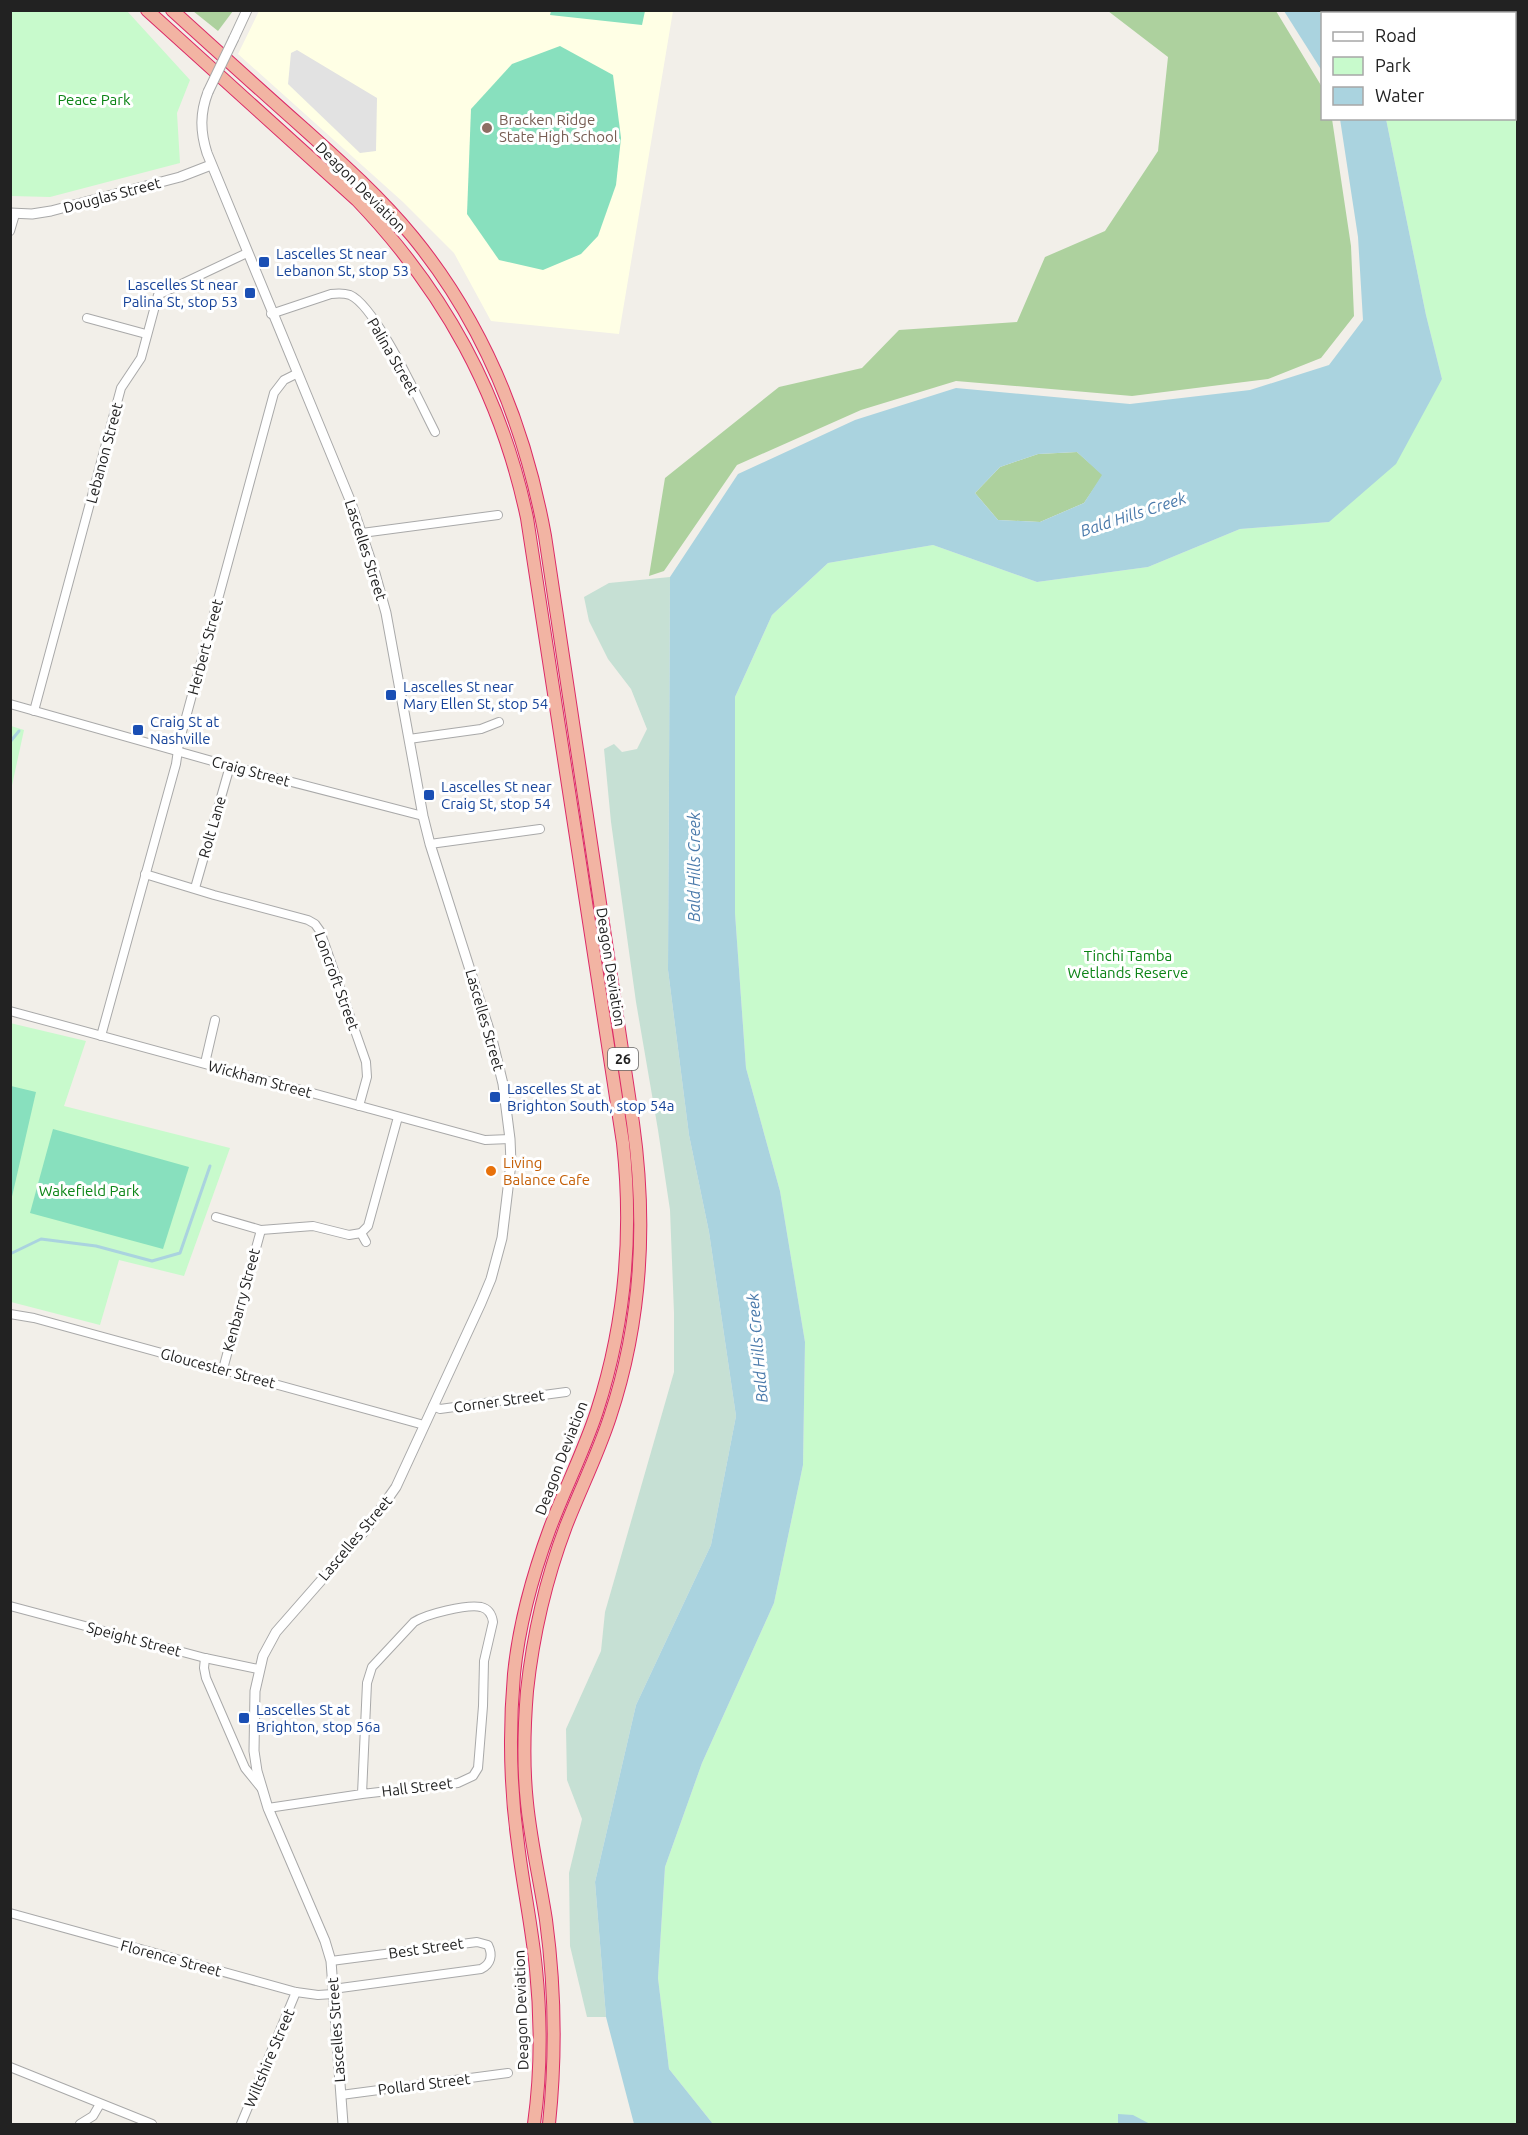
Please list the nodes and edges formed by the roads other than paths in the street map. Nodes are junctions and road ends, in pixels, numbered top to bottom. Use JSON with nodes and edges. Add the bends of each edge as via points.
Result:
{"nodes":[{"id":1,"x":147,"y":10,"type":"edge"},
{"id":2,"x":172,"y":10,"type":"edge"},
{"id":3,"x":247,"y":10,"type":"edge"},
{"id":4,"x":211,"y":165,"type":"junction"},
{"id":5,"x":13,"y":214,"type":"edge"},
{"id":6,"x":10,"y":231,"type":"edge"},
{"id":7,"x":247,"y":253,"type":"junction"},
{"id":8,"x":271,"y":314,"type":"junction"},
{"id":9,"x":87,"y":318,"type":"dead end"},
{"id":10,"x":146,"y":334,"type":"junction"},
{"id":11,"x":296,"y":374,"type":"junction"},
{"id":12,"x":435,"y":432,"type":"dead end"},
{"id":13,"x":498,"y":515,"type":"dead end"},
{"id":14,"x":362,"y":533,"type":"junction"},
{"id":15,"x":10,"y":704,"type":"edge"},
{"id":16,"x":34,"y":711,"type":"junction"},
{"id":17,"x":499,"y":722,"type":"dead end"},
{"id":18,"x":409,"y":739,"type":"junction"},
{"id":19,"x":178,"y":750,"type":"junction"},
{"id":20,"x":230,"y":766,"type":"junction"},
{"id":21,"x":423,"y":816,"type":"junction"},
{"id":22,"x":540,"y":829,"type":"dead end"},
{"id":23,"x":430,"y":844,"type":"junction"},
{"id":24,"x":145,"y":874,"type":"junction"},
{"id":25,"x":195,"y":888,"type":"junction"},
{"id":26,"x":10,"y":1011,"type":"edge"},
{"id":27,"x":215,"y":1020,"type":"dead end"},
{"id":28,"x":101,"y":1035,"type":"junction"},
{"id":29,"x":205,"y":1063,"type":"junction"},
{"id":30,"x":358,"y":1106,"type":"junction"},
{"id":31,"x":399,"y":1117,"type":"junction"},
{"id":32,"x":510,"y":1139,"type":"junction"},
{"id":33,"x":216,"y":1217,"type":"dead end"},
{"id":34,"x":261,"y":1230,"type":"junction"},
{"id":35,"x":361,"y":1233,"type":"junction"},
{"id":36,"x":366,"y":1242,"type":"dead end"},
{"id":37,"x":10,"y":1314,"type":"edge"},
{"id":38,"x":223,"y":1369,"type":"junction"},
{"id":39,"x":566,"y":1392,"type":"dead end"},
{"id":40,"x":434,"y":1406,"type":"junction"},
{"id":41,"x":424,"y":1425,"type":"junction"},
{"id":42,"x":10,"y":1606,"type":"edge"},
{"id":43,"x":205,"y":1658,"type":"junction"},
{"id":44,"x":258,"y":1669,"type":"junction"},
{"id":45,"x":263,"y":1790,"type":"junction"},
{"id":46,"x":362,"y":1794,"type":"junction"},
{"id":47,"x":268,"y":1808,"type":"junction"},
{"id":48,"x":10,"y":1913,"type":"edge"},
{"id":49,"x":331,"y":1961,"type":"junction"},
{"id":50,"x":333,"y":1991,"type":"junction"},
{"id":51,"x":296,"y":1992,"type":"junction"},
{"id":52,"x":10,"y":2067,"type":"edge"},
{"id":53,"x":508,"y":2073,"type":"dead end"},
{"id":54,"x":341,"y":2095,"type":"junction"},
{"id":55,"x":100,"y":2104,"type":"junction"},
{"id":56,"x":80,"y":2124,"type":"edge"},
{"id":57,"x":152,"y":2124,"type":"edge"},
{"id":58,"x":241,"y":2124,"type":"edge"},
{"id":59,"x":343,"y":2124,"type":"edge"},
{"id":60,"x":534,"y":2124,"type":"edge"},
{"id":61,"x":549,"y":2124,"type":"edge"}],
"edges":[{"from":1,"to":60,"type":"highway","name":"Deagon Deviation","number":"26","via":[[357,200],[420,273],[483,380],[513,461],[527,518],[623,1143],[628,1204],[623,1293],[611,1360],[527,1605],[511,1705],[512,1786],[537,1981],[538,2081]]},
{"from":2,"to":61,"type":"highway","name":"Deagon Deviation","number":"26","via":[[366,185],[430,258],[478,334],[500,380],[525,446],[543,525],[634,1132],[642,1233],[638,1295],[624,1369],[603,1438],[556,1554],[538,1622],[527,1692],[527,1803],[546,1921],[553,2006]]},
{"from":3,"to":4,"type":"street","name":"Lascelles Street","bridge":true,"via":[[201,114],[203,141]]},
{"from":4,"to":5,"type":"street","name":"Douglas Street","via":[[51,211]]},
{"from":4,"to":7,"type":"street","name":"Lascelles Street"},
{"from":5,"to":6,"type":"street"},
{"from":7,"to":8,"type":"street","name":"Lascelles Street"},
{"from":7,"to":10,"type":"street","name":"Lebanon Street","via":[[158,295]]},
{"from":8,"to":11,"type":"street","name":"Lascelles Street"},
{"from":8,"to":12,"type":"street","name":"Palina Street","via":[[332,294],[351,296],[382,331]]},
{"from":9,"to":10,"type":"street"},
{"from":10,"to":16,"type":"street","name":"Lebanon Street","via":[[141,358],[121,388]]},
{"from":11,"to":14,"type":"street","name":"Lascelles Street"},
{"from":11,"to":19,"type":"street","name":"Herbert Street","via":[[284,380],[274,393]]},
{"from":13,"to":14,"type":"street"},
{"from":14,"to":18,"type":"street","name":"Lascelles Street","via":[[386,613]]},
{"from":15,"to":16,"type":"street","name":"Craig Street"},
{"from":16,"to":19,"type":"street","name":"Craig Street"},
{"from":17,"to":18,"type":"street","via":[[481,729]]},
{"from":18,"to":21,"type":"street","name":"Lascelles Street"},
{"from":19,"to":20,"type":"street","name":"Craig Street"},
{"from":19,"to":24,"type":"street","name":"Herbert Street"},
{"from":20,"to":21,"type":"street","name":"Craig Street"},
{"from":20,"to":25,"type":"street","name":"Rolt Lane"},
{"from":21,"to":23,"type":"street","name":"Lascelles Street"},
{"from":22,"to":23,"type":"street"},
{"from":23,"to":32,"type":"street","name":"Lascelles Street","via":[[492,1039]]},
{"from":24,"to":25,"type":"street","name":"Loncroft Street"},
{"from":24,"to":28,"type":"street","name":"Herbert Street"},
{"from":25,"to":30,"type":"street","name":"Loncroft Street","via":[[315,924],[366,1062],[367,1077]]},
{"from":26,"to":28,"type":"street","name":"Wickham Street"},
{"from":27,"to":29,"type":"street"},
{"from":28,"to":29,"type":"street","name":"Wickham Street"},
{"from":29,"to":30,"type":"street","name":"Wickham Street"},
{"from":30,"to":31,"type":"street","name":"Wickham Street"},
{"from":31,"to":32,"type":"street","name":"Wickham Street","via":[[485,1140]]},
{"from":31,"to":35,"type":"street","via":[[368,1226]]},
{"from":32,"to":40,"type":"street","name":"Lascelles Street","via":[[509,1184],[496,1265]]},
{"from":33,"to":34,"type":"street","name":"Kenbarry Street"},
{"from":34,"to":35,"type":"street","name":"Kenbarry Street","via":[[313,1226],[350,1235]]},
{"from":34,"to":38,"type":"street","name":"Kenbarry Street"},
{"from":35,"to":36,"type":"street"},
{"from":37,"to":38,"type":"street","name":"Gloucester Street"},
{"from":38,"to":41,"type":"street","name":"Gloucester Street"},
{"from":39,"to":40,"type":"street","name":"Corner Street","via":[[440,1409]]},
{"from":40,"to":41,"type":"street","name":"Lascelles Street"},
{"from":41,"to":44,"type":"street","name":"Lascelles Street","via":[[388,1500],[276,1632]]},
{"from":42,"to":43,"type":"street","name":"Speight Street"},
{"from":43,"to":44,"type":"street","name":"Speight Street"},
{"from":43,"to":45,"type":"street","via":[[206,1678],[245,1768]]},
{"from":44,"to":45,"type":"street","name":"Lascelles Street","via":[[254,1751]]},
{"from":45,"to":47,"type":"street","name":"Lascelles Street"},
{"from":46,"to":46,"type":"street","name":"Hall Street","via":[[367,1683],[372,1667],[421,1617],[482,1607],[493,1622],[484,1661],[479,1756],[473,1776],[458,1783]]},
{"from":46,"to":47,"type":"street","name":"Hall Street"},
{"from":47,"to":49,"type":"street","name":"Lascelles Street"},
{"from":48,"to":51,"type":"street","name":"Florence Street"},
{"from":49,"to":50,"type":"street","name":"Lascelles Street"},
{"from":49,"to":50,"type":"street","name":"Best Street","via":[[477,1942],[488,1946],[491,1956],[481,1969]]},
{"from":50,"to":51,"type":"street","name":"Florence Street","via":[[318,1995]]},
{"from":50,"to":54,"type":"street","name":"Lascelles Street"},
{"from":51,"to":58,"type":"street","name":"Wiltshire Street"},
{"from":52,"to":55,"type":"street"},
{"from":53,"to":54,"type":"street","name":"Pollard Street"},
{"from":54,"to":59,"type":"street","name":"Lascelles Street"},
{"from":55,"to":56,"type":"street","via":[[93,2116]]},
{"from":55,"to":57,"type":"street"}]}
